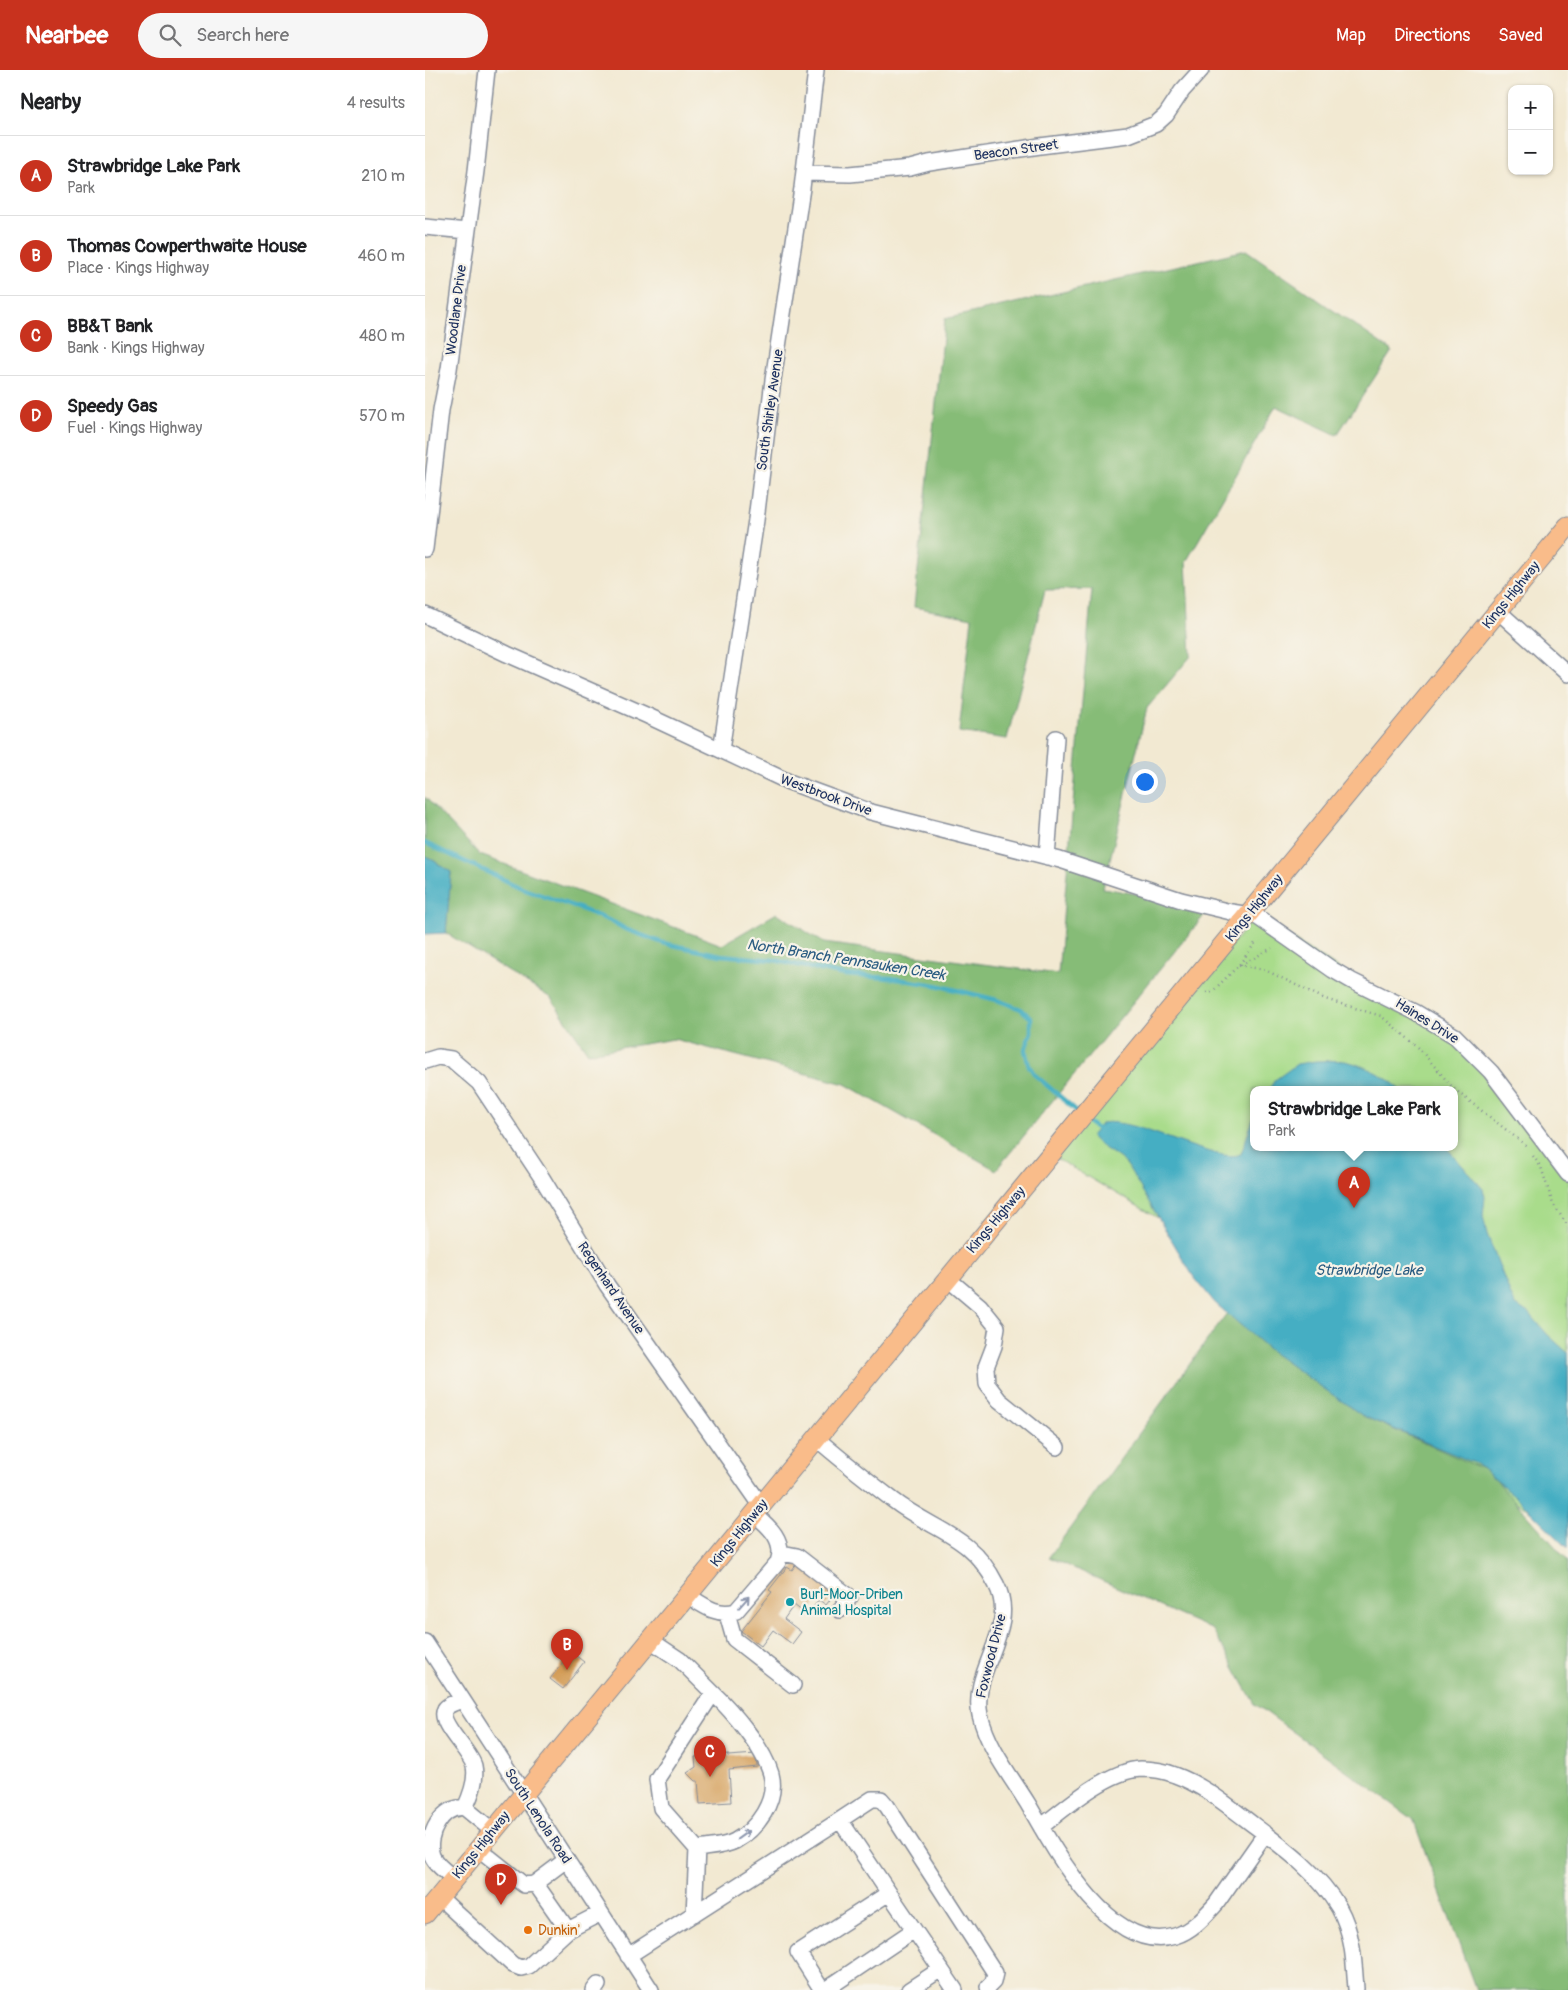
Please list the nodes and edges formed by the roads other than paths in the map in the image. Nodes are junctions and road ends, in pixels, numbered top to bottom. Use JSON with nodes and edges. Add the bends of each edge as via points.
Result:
{"nodes":[{"id":1,"x":487,"y":70,"type":"edge"},
{"id":2,"x":816,"y":70,"type":"edge"},
{"id":3,"x":1194,"y":73,"type":"edge"},
{"id":4,"x":804,"y":173,"type":"junction"},
{"id":5,"x":425,"y":227,"type":"edge"},
{"id":6,"x":467,"y":231,"type":"junction"},
{"id":7,"x":1568,"y":526,"type":"edge"},
{"id":8,"x":425,"y":549,"type":"edge"},
{"id":9,"x":1498,"y":611,"type":"junction"},
{"id":10,"x":425,"y":615,"type":"edge"},
{"id":11,"x":1568,"y":674,"type":"edge"},
{"id":12,"x":1056,"y":738,"type":"dead end"},
{"id":13,"x":721,"y":750,"type":"junction"},
{"id":14,"x":1047,"y":857,"type":"junction"},
{"id":15,"x":1248,"y":914,"type":"junction"},
{"id":16,"x":425,"y":1061,"type":"edge"},
{"id":17,"x":1568,"y":1174,"type":"edge"},
{"id":18,"x":947,"y":1279,"type":"junction"},
{"id":19,"x":816,"y":1438,"type":"junction"},
{"id":20,"x":1057,"y":1447,"type":"dead end"},
{"id":21,"x":758,"y":1509,"type":"junction"},
{"id":22,"x":782,"y":1553,"type":"junction"},
{"id":23,"x":687,"y":1596,"type":"junction"},
{"id":24,"x":840,"y":1610,"type":"dead end"},
{"id":25,"x":727,"y":1614,"type":"junction"},
{"id":26,"x":650,"y":1640,"type":"junction"},
{"id":27,"x":425,"y":1642,"type":"edge"},
{"id":28,"x":793,"y":1684,"type":"dead end"},
{"id":29,"x":713,"y":1693,"type":"junction"},
{"id":30,"x":462,"y":1700,"type":"junction"},
{"id":31,"x":523,"y":1794,"type":"junction"},
{"id":32,"x":465,"y":1808,"type":"junction"},
{"id":33,"x":840,"y":1820,"type":"junction"},
{"id":34,"x":1041,"y":1827,"type":"junction"},
{"id":35,"x":493,"y":1831,"type":"junction"},
{"id":36,"x":1265,"y":1834,"type":"junction"},
{"id":37,"x":479,"y":1849,"type":"junction"},
{"id":38,"x":697,"y":1849,"type":"junction"},
{"id":39,"x":567,"y":1860,"type":"junction"},
{"id":40,"x":454,"y":1878,"type":"junction"},
{"id":41,"x":535,"y":1882,"type":"junction"},
{"id":42,"x":889,"y":1893,"type":"junction"},
{"id":43,"x":439,"y":1897,"type":"junction"},
{"id":44,"x":601,"y":1913,"type":"junction"},
{"id":45,"x":425,"y":1914,"type":"edge"},
{"id":46,"x":694,"y":1914,"type":"junction"},
{"id":47,"x":568,"y":1930,"type":"junction"},
{"id":48,"x":914,"y":1930,"type":"junction"},
{"id":49,"x":628,"y":1956,"type":"junction"},
{"id":50,"x":941,"y":1969,"type":"junction"},
{"id":51,"x":987,"y":1989,"type":"edge"},
{"id":52,"x":1356,"y":1989,"type":"edge"},
{"id":53,"x":651,"y":1990,"type":"edge"},
{"id":54,"x":824,"y":1990,"type":"edge"},
{"id":55,"x":909,"y":1990,"type":"edge"},
{"id":56,"x":955,"y":1990,"type":"edge"}],
"edges":[{"from":1,"to":6,"type":"street","name":"Woodlane Drive"},
{"from":2,"to":4,"type":"street","name":"South Shirley Avenue"},
{"from":3,"to":4,"type":"street","name":"Beacon Street","via":[[1166,115],[1156,124],[1128,135],[985,154],[910,168],[850,174]]},
{"from":4,"to":13,"type":"street","name":"South Shirley Avenue"},
{"from":5,"to":6,"type":"street"},
{"from":6,"to":8,"type":"street","name":"Woodlane Drive"},
{"from":7,"to":9,"type":"main road","name":"Kings Highway"},
{"from":9,"to":11,"type":"street"},
{"from":9,"to":15,"type":"main road","name":"Kings Highway"},
{"from":10,"to":13,"type":"street","name":"Westbrook Drive"},
{"from":12,"to":14,"type":"street"},
{"from":13,"to":14,"type":"street","name":"Westbrook Drive","via":[[775,777],[871,812]]},
{"from":14,"to":15,"type":"street","name":"Westbrook Drive","via":[[1181,900]]},
{"from":15,"to":17,"type":"street","name":"Haines Drive","via":[[1256,916],[1352,981],[1401,1004],[1455,1036],[1491,1072]]},
{"from":15,"to":18,"type":"main road","name":"Kings Highway"},
{"from":16,"to":21,"type":"street","name":"Regenhard Avenue","via":[[438,1057],[451,1059],[479,1083],[607,1285],[748,1484]]},
{"from":18,"to":19,"type":"main road","name":"Kings Highway"},
{"from":18,"to":20,"type":"street","via":[[980,1306],[997,1327],[986,1367],[987,1384],[999,1400]]},
{"from":19,"to":21,"type":"main road","name":"Kings Highway"},
{"from":19,"to":34,"type":"street","name":"Foxwood Drive","via":[[894,1501],[966,1545],[979,1556],[996,1583],[1002,1597],[1003,1614],[979,1696],[980,1713],[991,1745]]},
{"from":21,"to":22,"type":"street","name":"Regenhard Avenue","via":[[779,1542]]},
{"from":21,"to":23,"type":"main road","name":"Kings Highway"},
{"from":22,"to":24,"type":"street","via":[[797,1556],[850,1597]]},
{"from":25,"to":22,"type":"street","one_way":true,"via":[[736,1611]]},
{"from":23,"to":25,"type":"street","via":[[716,1612]]},
{"from":23,"to":26,"type":"main road","name":"Kings Highway"},
{"from":25,"to":28,"type":"street","via":[[734,1639]]},
{"from":26,"to":29,"type":"street","via":[[680,1660]]},
{"from":26,"to":31,"type":"main road","name":"Kings Highway"},
{"from":27,"to":30,"type":"street","name":"South Lenola Road"},
{"from":29,"to":38,"type":"street","via":[[657,1779],[661,1808]]},
{"from":38,"to":29,"type":"street","one_way":true,"via":[[733,1842],[741,1837],[761,1818],[771,1798],[771,1775],[762,1756],[731,1710]]},
{"from":30,"to":31,"type":"street","name":"South Lenola Road"},
{"from":30,"to":32,"type":"street","via":[[446,1707],[443,1719],[467,1750],[474,1767],[474,1784]]},
{"from":31,"to":35,"type":"main road","name":"Kings Highway"},
{"from":31,"to":39,"type":"street","name":"South Lenola Road"},
{"from":32,"to":35,"type":"street"},
{"from":32,"to":40,"type":"street","via":[[451,1808],[446,1812],[430,1840],[433,1858]]},
{"from":33,"to":42,"type":"street"},
{"from":33,"to":46,"type":"street"},
{"from":33,"to":51,"type":"street","via":[[872,1799],[881,1799],[995,1973]]},
{"from":34,"to":36,"type":"street","via":[[1111,1777],[1141,1769],[1158,1770],[1192,1782]]},
{"from":34,"to":36,"type":"street","name":"Foxwood Drive","via":[[1097,1906],[1117,1924],[1140,1936],[1152,1938],[1175,1937],[1202,1918],[1232,1883]]},
{"from":35,"to":37,"type":"main road","name":"Kings Highway"},
{"from":36,"to":52,"type":"street","via":[[1318,1880],[1340,1909],[1351,1940]]},
{"from":37,"to":40,"type":"main road","name":"Kings Highway"},
{"from":37,"to":41,"type":"street","via":[[524,1885]]},
{"from":38,"to":46,"type":"street"},
{"from":39,"to":41,"type":"street"},
{"from":39,"to":44,"type":"street","name":"South Lenola Road"},
{"from":40,"to":43,"type":"main road","name":"Kings Highway"},
{"from":41,"to":47,"type":"street"},
{"from":42,"to":48,"type":"street"},
{"from":42,"to":54,"type":"street","via":[[798,1952]]},
{"from":43,"to":45,"type":"main road","name":"Kings Highway"},
{"from":43,"to":47,"type":"street","via":[[513,1965],[521,1968],[529,1966]]},
{"from":44,"to":47,"type":"street"},
{"from":44,"to":49,"type":"street","name":"South Lenola Road"},
{"from":46,"to":49,"type":"street"},
{"from":48,"to":50,"type":"street"},
{"from":48,"to":54,"type":"street"},
{"from":49,"to":53,"type":"street","name":"South Lenola Road"},
{"from":50,"to":55,"type":"street"},
{"from":50,"to":56,"type":"street"}]}
